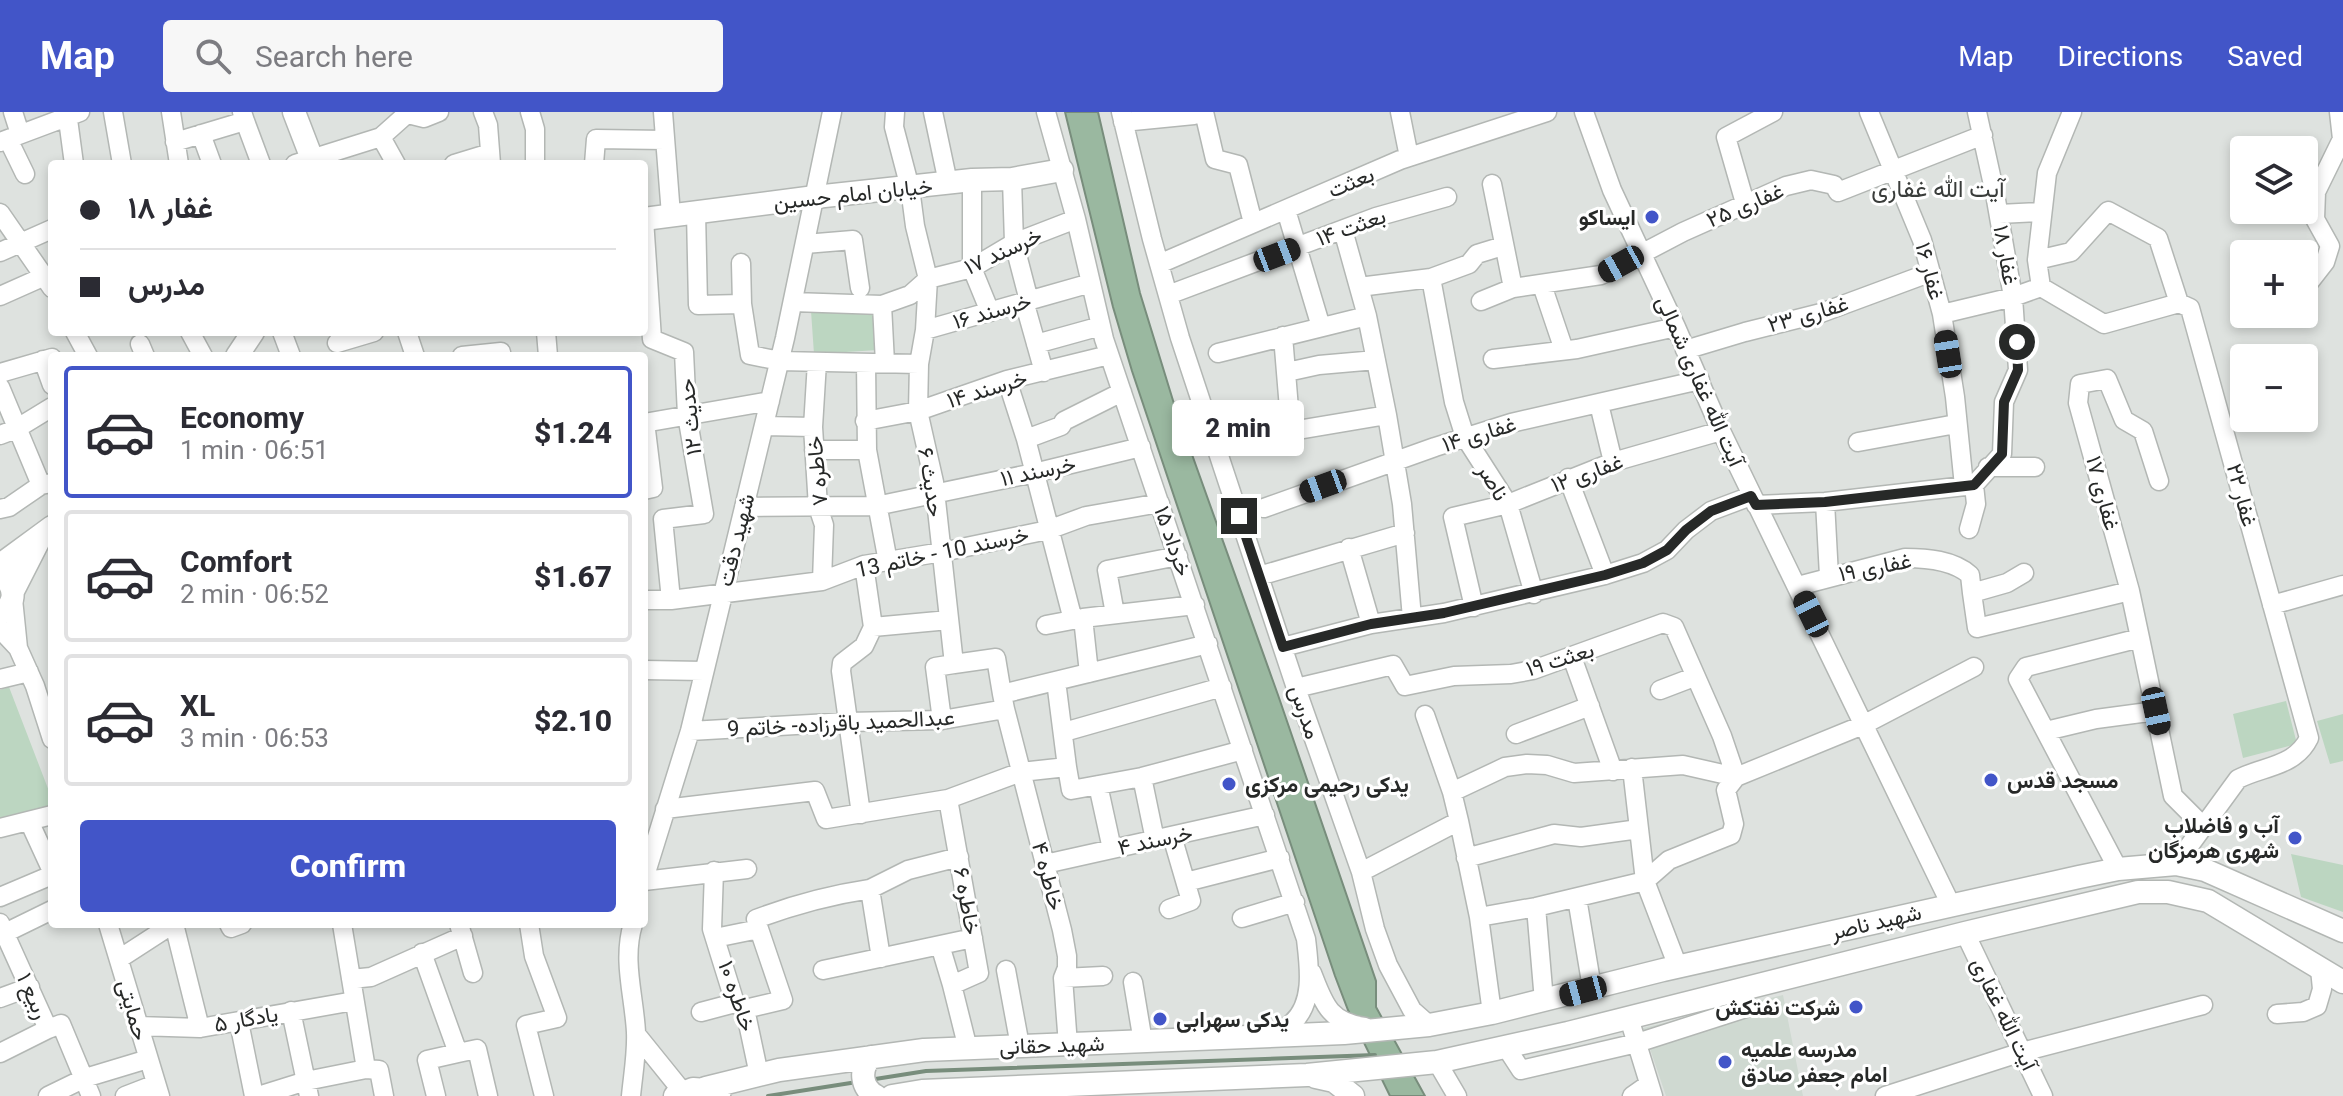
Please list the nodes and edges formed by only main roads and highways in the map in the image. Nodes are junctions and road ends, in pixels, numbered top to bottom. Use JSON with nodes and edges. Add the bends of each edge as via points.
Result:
{"nodes":[{"id":1,"x":294,"y":112,"type":"edge"},
{"id":2,"x":306,"y":160,"type":"edge"},
{"id":3,"x":1062,"y":170,"type":"road end"},
{"id":4,"x":648,"y":218,"type":"edge"},
{"id":5,"x":47,"y":530,"type":"edge"},
{"id":6,"x":0,"y":565,"type":"edge"},
{"id":7,"x":6,"y":595,"type":"edge"},
{"id":8,"x":2343,"y":931,"type":"edge"},
{"id":9,"x":2343,"y":965,"type":"edge"},
{"id":10,"x":2320,"y":969,"type":"junction"},
{"id":11,"x":1632,"y":978,"type":"junction"},
{"id":12,"x":2343,"y":982,"type":"edge"},
{"id":13,"x":1587,"y":989,"type":"junction"},
{"id":14,"x":1639,"y":1015,"type":"junction"},
{"id":15,"x":1593,"y":1027,"type":"junction"},
{"id":16,"x":1396,"y":1030,"type":"joint"},
{"id":17,"x":871,"y":1057,"type":"junction"},
{"id":18,"x":1427,"y":1063,"type":"joint"},
{"id":19,"x":1369,"y":1070,"type":"junction"},
{"id":20,"x":1307,"y":1075,"type":"junction"},
{"id":21,"x":706,"y":1088,"type":"junction"},
{"id":22,"x":1172,"y":1088,"type":"edge"},
{"id":23,"x":1124,"y":1089,"type":"edge"},
{"id":24,"x":1093,"y":1090,"type":"edge"},
{"id":25,"x":1032,"y":1091,"type":"edge"},
{"id":26,"x":993,"y":1092,"type":"edge"},
{"id":27,"x":962,"y":1093,"type":"edge"},
{"id":28,"x":676,"y":1095,"type":"edge"},
{"id":29,"x":730,"y":1096,"type":"edge"},
{"id":30,"x":876,"y":1096,"type":"edge"},
{"id":31,"x":892,"y":1096,"type":"edge"},
{"id":32,"x":1353,"y":1096,"type":"edge"},
{"id":33,"x":1363,"y":1096,"type":"edge"}],
"edges":[{"from":1,"to":2,"type":"main road"},
{"from":3,"to":4,"type":"main road","name":"خیابان امام حسین"},
{"from":5,"to":6,"type":"main road"},
{"from":5,"to":7,"type":"main road"},
{"from":8,"to":11,"type":"main road","name":"شهید ناصر","via":[[2205,870],[2176,864],[2118,869]]},
{"from":9,"to":10,"type":"main road"},
{"from":10,"to":12,"type":"main road","name":"شهید ناصر"},
{"from":10,"to":14,"type":"main road","name":"شهید ناصر","via":[[2208,901],[2138,892]]},
{"from":11,"to":13,"type":"main road","name":"شهید ناصر"},
{"from":11,"to":14,"type":"main road","via":[[1627,1000]]},
{"from":13,"to":15,"type":"main road","via":[[1600,1004],[1601,1016]]},
{"from":13,"to":16,"type":"main road","name":"شهید ناصر"},
{"from":14,"to":15,"type":"main road","name":"شهید ناصر"},
{"from":15,"to":18,"type":"main road","name":"شهید ناصر"},
{"from":16,"to":17,"type":"main road","name":"شهید حقانی","via":[[1344,1028],[1263,1037],[924,1050]]},
{"from":17,"to":21,"type":"main road","name":"شهید حقانی"},
{"from":17,"to":30,"type":"main road","via":[[863,1077]]},
{"from":18,"to":19,"type":"main road","name":"شهید حقانی"},
{"from":19,"to":20,"type":"main road","name":"شهید حقانی"},
{"from":19,"to":33,"type":"main road"},
{"from":20,"to":22,"type":"main road","name":"شهید حقانی"},
{"from":20,"to":32,"type":"main road","via":[[1334,1081]]},
{"from":21,"to":28,"type":"main road","name":"شهید حقانی"},
{"from":21,"to":29,"type":"main road"},
{"from":22,"to":23,"type":"main road","name":"شهید حقانی"},
{"from":23,"to":24,"type":"main road","name":"شهید حقانی"},
{"from":24,"to":25,"type":"main road","name":"شهید حقانی"},
{"from":25,"to":26,"type":"main road","name":"شهید حقانی"},
{"from":26,"to":27,"type":"main road","name":"شهید حقانی"},
{"from":27,"to":31,"type":"main road","name":"شهید حقانی"}]}
